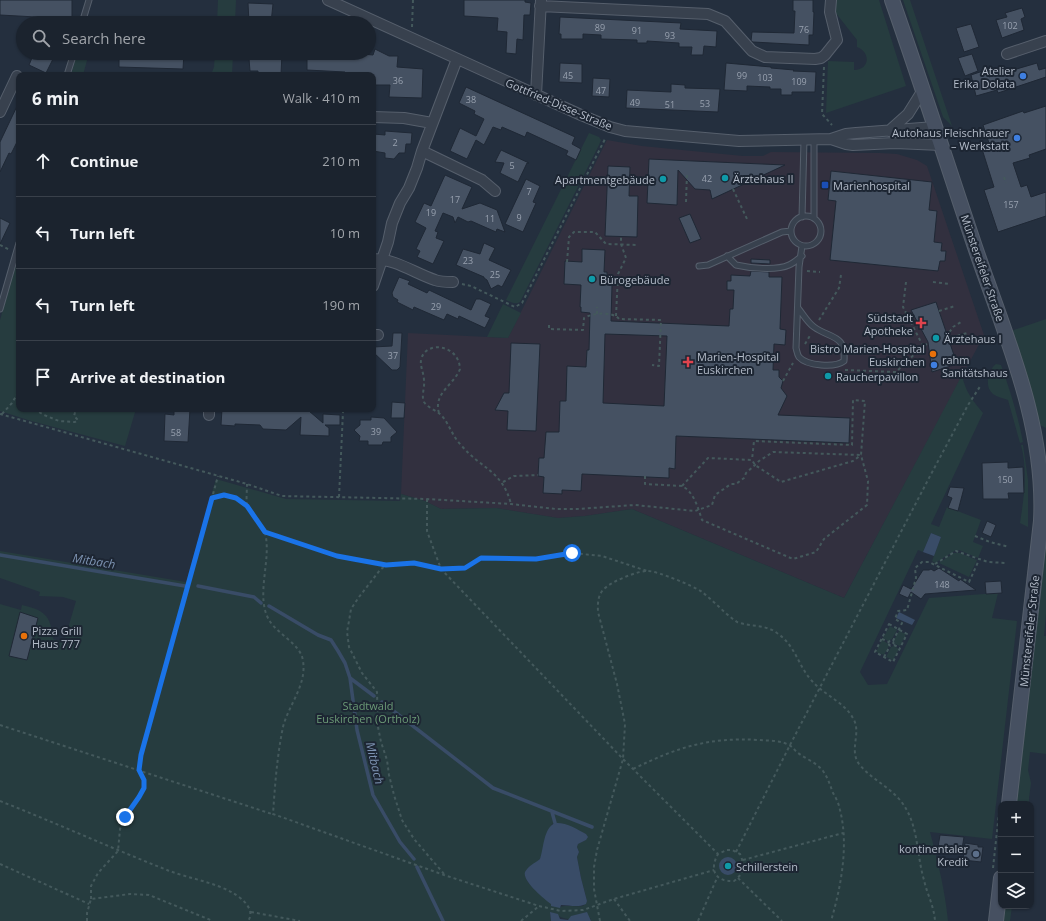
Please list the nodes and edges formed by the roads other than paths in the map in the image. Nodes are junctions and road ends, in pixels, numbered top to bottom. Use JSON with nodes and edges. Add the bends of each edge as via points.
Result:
{"nodes":[{"id":1,"x":89,"y":0,"type":"edge"},
{"id":2,"x":328,"y":0,"type":"edge"},
{"id":3,"x":831,"y":0,"type":"edge"},
{"id":4,"x":892,"y":0,"type":"edge"},
{"id":5,"x":540,"y":3,"type":"edge"},
{"id":6,"x":84,"y":16,"type":"edge"},
{"id":7,"x":363,"y":16,"type":"edge"},
{"id":8,"x":376,"y":22,"type":"edge"},
{"id":9,"x":1046,"y":41,"type":"edge"},
{"id":10,"x":1007,"y":54,"type":"dead end"},
{"id":11,"x":457,"y":59,"type":"junction"},
{"id":12,"x":72,"y":60,"type":"edge"},
{"id":13,"x":68,"y":72,"type":"edge"},
{"id":14,"x":16,"y":78,"type":"edge"},
{"id":15,"x":923,"y":90,"type":"junction"},
{"id":16,"x":536,"y":95,"type":"junction"},
{"id":17,"x":0,"y":112,"type":"edge"},
{"id":18,"x":376,"y":117,"type":"edge"},
{"id":19,"x":432,"y":124,"type":"junction"},
{"id":20,"x":935,"y":128,"type":"junction"},
{"id":21,"x":889,"y":131,"type":"junction"},
{"id":22,"x":814,"y":139,"type":"junction"},
{"id":23,"x":831,"y":139,"type":"junction"},
{"id":24,"x":804,"y":140,"type":"junction"},
{"id":25,"x":941,"y":145,"type":"junction"},
{"id":26,"x":422,"y":151,"type":"junction"},
{"id":27,"x":495,"y":191,"type":"dead end"},
{"id":28,"x":802,"y":217,"type":"junction"},
{"id":29,"x":814,"y":218,"type":"junction"},
{"id":30,"x":791,"y":231,"type":"junction"},
{"id":31,"x":802,"y":246,"type":"junction"},
{"id":32,"x":16,"y":253,"type":"edge"},
{"id":33,"x":727,"y":256,"type":"junction"},
{"id":34,"x":802,"y":256,"type":"junction"},
{"id":35,"x":377,"y":259,"type":"edge"},
{"id":36,"x":699,"y":266,"type":"dead end"},
{"id":37,"x":453,"y":282,"type":"road end"},
{"id":38,"x":798,"y":308,"type":"junction"},
{"id":39,"x":0,"y":309,"type":"edge"},
{"id":40,"x":1009,"y":801,"type":"edge"},
{"id":41,"x":998,"y":904,"type":"edge"},
{"id":42,"x":996,"y":921,"type":"edge"}],
"edges":[{"from":1,"to":6,"type":"lane"},
{"from":2,"to":7,"type":"street","name":"Gottfried-Disse-Straße"},
{"from":3,"to":5,"type":"street","via":[[830,12],[837,40],[825,56],[814,59],[765,57],[752,51],[725,21],[708,14]]},
{"from":4,"to":15,"type":"street","name":"Münstereifeler Straße"},
{"from":5,"to":16,"type":"street"},
{"from":8,"to":11,"type":"street","name":"Gottfried-Disse-Straße"},
{"from":9,"to":10,"type":"street"},
{"from":11,"to":16,"type":"street","name":"Gottfried-Disse-Straße"},
{"from":11,"to":19,"type":"street"},
{"from":12,"to":13,"type":"lane"},
{"from":14,"to":17,"type":"street"},
{"from":15,"to":20,"type":"street","name":"Münstereifeler Straße"},
{"from":15,"to":21,"type":"street","via":[[908,114]]},
{"from":16,"to":24,"type":"street","name":"Gottfried-Disse-Straße","via":[[610,127],[640,133],[739,141]]},
{"from":18,"to":19,"type":"street","via":[[404,118]]},
{"from":19,"to":26,"type":"street"},
{"from":20,"to":21,"type":"street","name":"Gottfried-Disse-Straße"},
{"from":20,"to":25,"type":"street","name":"Münstereifeler Straße"},
{"from":21,"to":23,"type":"street","name":"Gottfried-Disse-Straße","via":[[846,134]]},
{"from":22,"to":23,"type":"street","name":"Gottfried-Disse-Straße"},
{"from":22,"to":24,"type":"street","name":"Gottfried-Disse-Straße"},
{"from":22,"to":29,"type":"lane"},
{"from":23,"to":25,"type":"street","name":"Gottfried-Disse-Straße","via":[[846,144],[862,145]]},
{"from":24,"to":28,"type":"lane"},
{"from":25,"to":40,"type":"street","name":"Münstereifeler Straße","via":[[1022,383],[1039,457],[1040,521]]},
{"from":26,"to":27,"type":"street","via":[[482,180]]},
{"from":26,"to":35,"type":"street","via":[[410,188],[400,202],[392,223],[388,242]]},
{"from":28,"to":29,"type":"lane"},
{"from":28,"to":30,"type":"lane","via":[[794,222]]},
{"from":29,"to":31,"type":"lane","via":[[821,227],[821,236],[812,246]]},
{"from":30,"to":31,"type":"lane","via":[[794,240]]},
{"from":30,"to":33,"type":"lane","via":[[773,235]]},
{"from":31,"to":34,"type":"lane"},
{"from":32,"to":39,"type":"lane"},
{"from":33,"to":34,"type":"lane","via":[[736,265],[769,268],[788,265]]},
{"from":33,"to":36,"type":"lane","via":[[708,265]]},
{"from":34,"to":38,"type":"lane"},
{"from":35,"to":37,"type":"street","via":[[400,264],[436,280]]},
{"from":38,"to":38,"type":"lane","via":[[798,356],[810,363],[819,364],[839,364],[844,361],[840,341],[815,328]]},
{"from":41,"to":42,"type":"street"}]}
